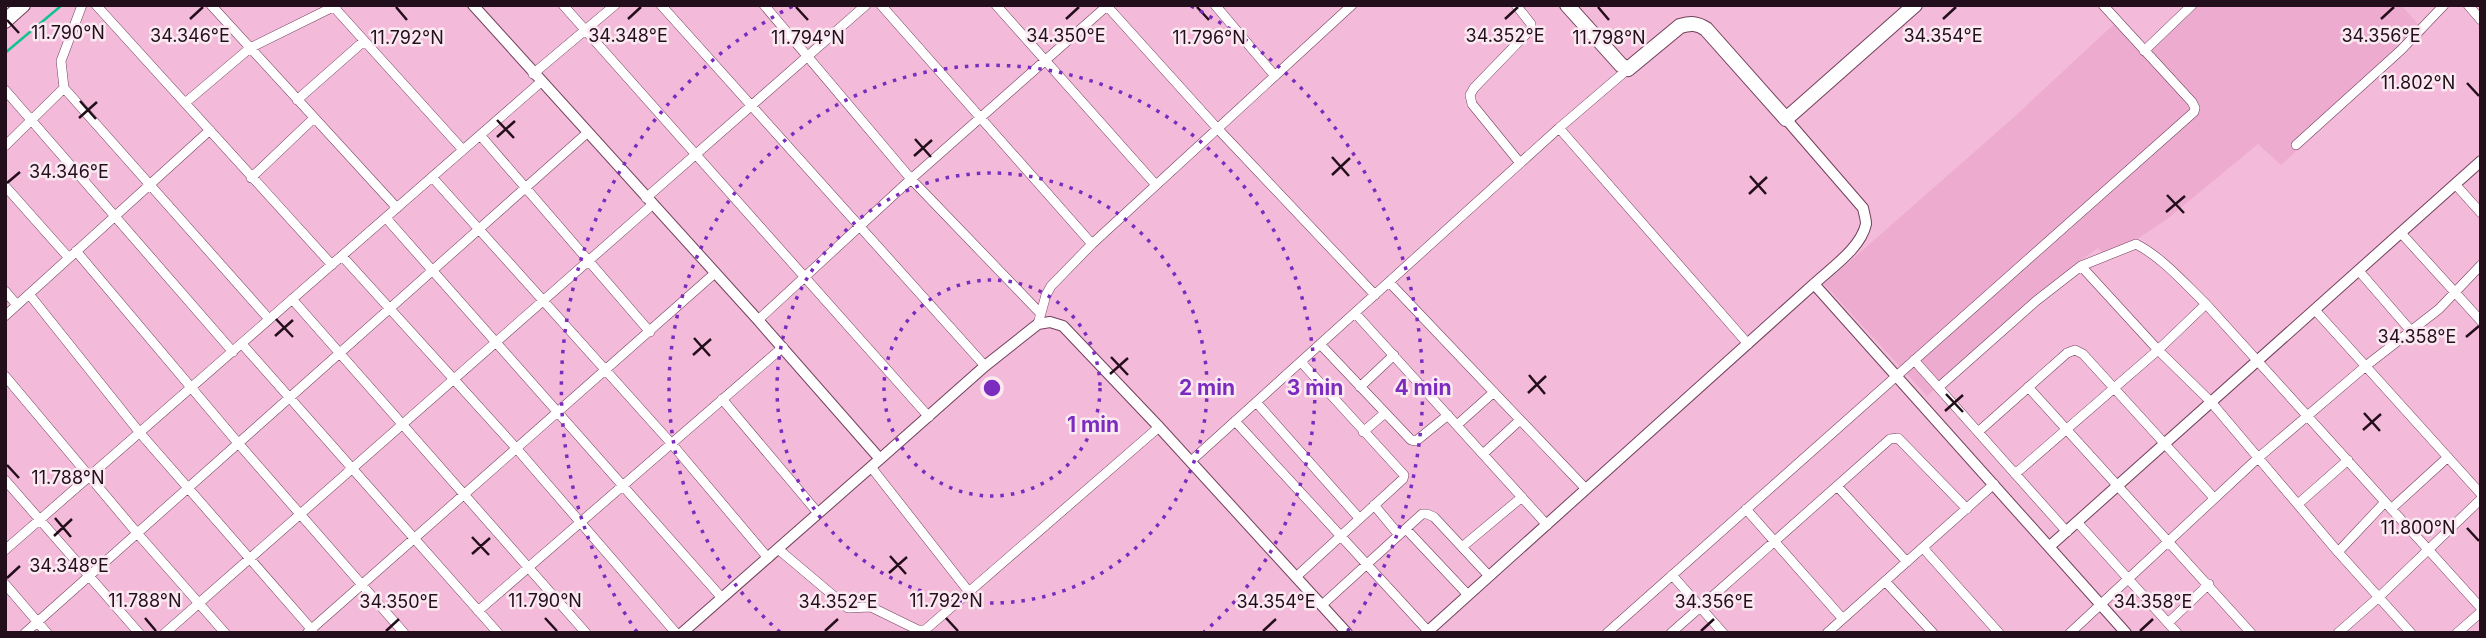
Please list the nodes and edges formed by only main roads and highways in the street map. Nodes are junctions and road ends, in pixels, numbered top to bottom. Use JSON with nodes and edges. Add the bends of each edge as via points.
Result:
{"nodes":[{"id":1,"x":23,"y":5,"type":"edge"},
{"id":2,"x":1567,"y":5,"type":"edge"},
{"id":3,"x":1915,"y":5,"type":"edge"},
{"id":4,"x":5,"y":21,"type":"edge"}],
"edges":[{"from":1,"to":4,"type":"highway"},
{"from":2,"to":3,"type":"highway","via":[[1628,69],[1680,26],[1699,25],[1786,119]]}]}
